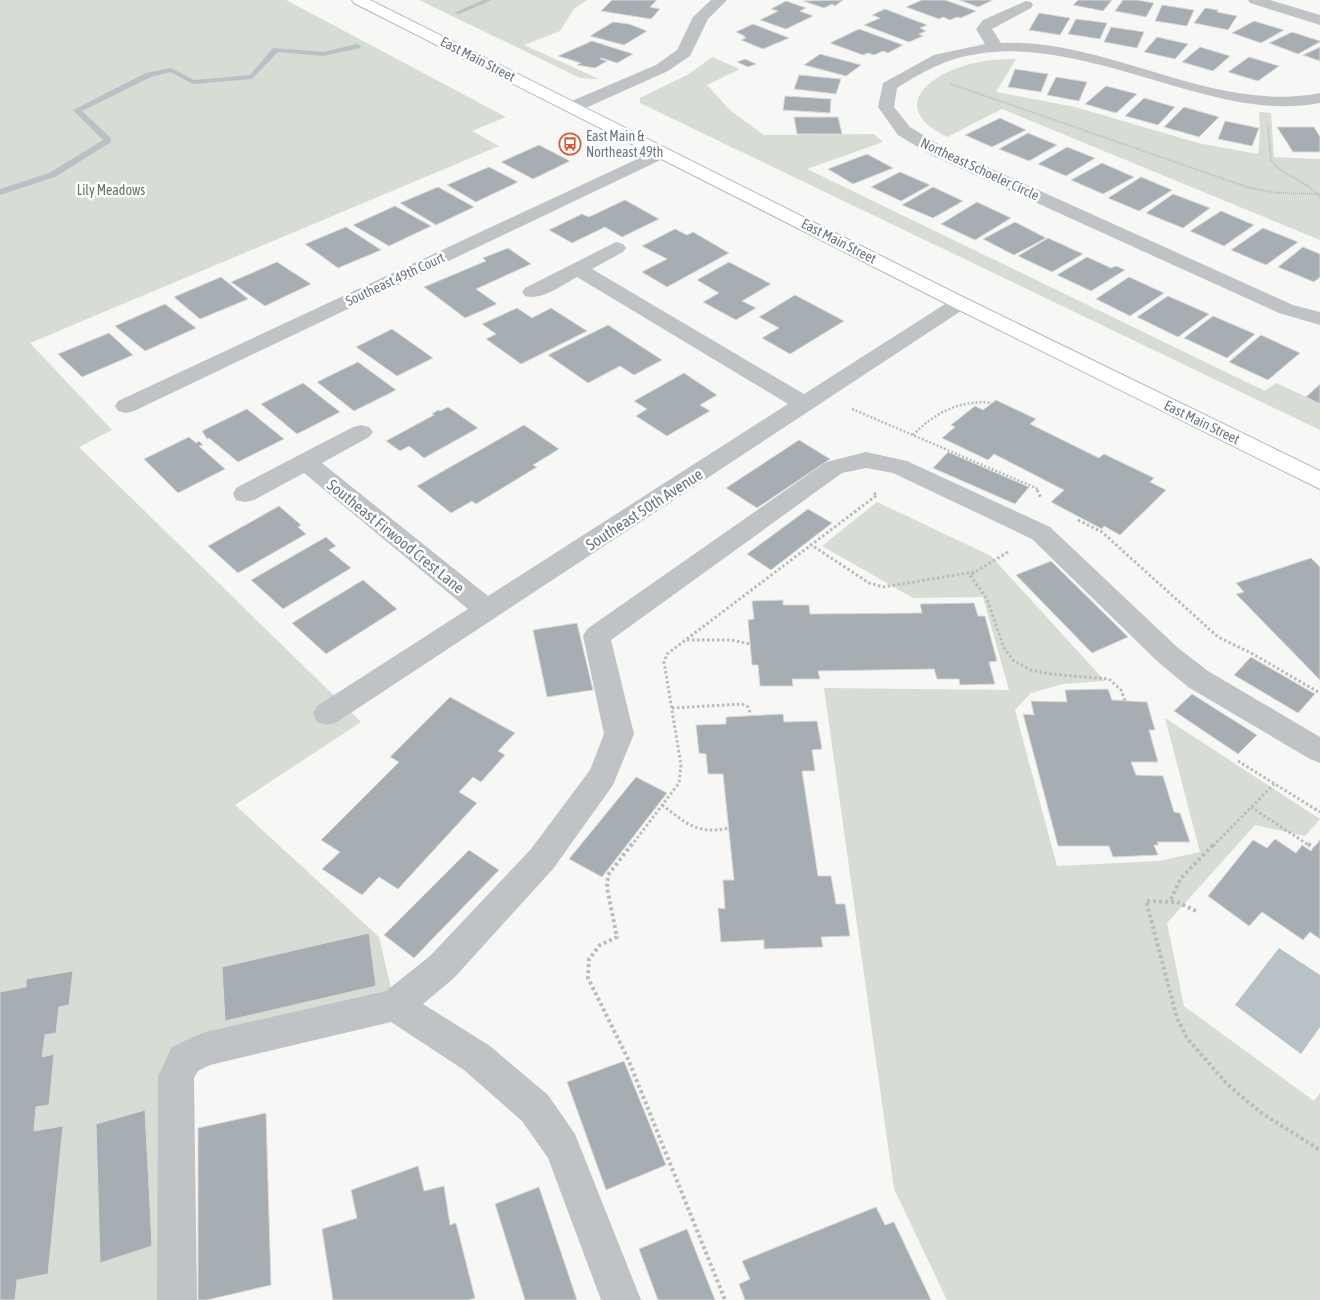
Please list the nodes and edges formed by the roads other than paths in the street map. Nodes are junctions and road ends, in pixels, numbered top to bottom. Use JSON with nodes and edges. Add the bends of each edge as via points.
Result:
{"nodes":[{"id":1,"x":359,"y":0,"type":"edge"},
{"id":2,"x":720,"y":0,"type":"edge"},
{"id":3,"x":1255,"y":0,"type":"edge"},
{"id":4,"x":1026,"y":5,"type":"dead end"},
{"id":5,"x":1320,"y":20,"type":"edge"},
{"id":6,"x":996,"y":48,"type":"junction"},
{"id":7,"x":1320,"y":98,"type":"edge"},
{"id":8,"x":573,"y":107,"type":"junction"},
{"id":9,"x":663,"y":152,"type":"junction"},
{"id":10,"x":616,"y":248,"type":"dead end"},
{"id":11,"x":578,"y":269,"type":"junction"},
{"id":12,"x":532,"y":292,"type":"dead end"},
{"id":13,"x":960,"y":303,"type":"junction"},
{"id":14,"x":1320,"y":319,"type":"edge"},
{"id":15,"x":804,"y":404,"type":"junction"},
{"id":16,"x":126,"y":406,"type":"dead end"},
{"id":17,"x":361,"y":432,"type":"dead end"},
{"id":18,"x":306,"y":462,"type":"junction"},
{"id":19,"x":1320,"y":481,"type":"edge"},
{"id":20,"x":245,"y":494,"type":"dead end"},
{"id":21,"x":487,"y":610,"type":"junction"},
{"id":22,"x":327,"y":714,"type":"dead end"},
{"id":23,"x":1320,"y":751,"type":"edge"},
{"id":24,"x":395,"y":1005,"type":"junction"},
{"id":25,"x":177,"y":1300,"type":"edge"},
{"id":26,"x":620,"y":1300,"type":"edge"}],
"edges":[{"from":1,"to":8,"type":"main road","name":"East Main Street"},
{"from":2,"to":8,"type":"street","via":[[701,17],[684,53],[662,68]]},
{"from":3,"to":5,"type":"street"},
{"from":4,"to":6,"type":"street","via":[[988,23],[984,29]]},
{"from":6,"to":7,"type":"street","name":"Northeast Schoeler Circle","via":[[1027,49],[1092,59],[1198,88],[1266,101]]},
{"from":6,"to":14,"type":"street","name":"Northeast Schoeler Circle","via":[[948,55],[913,71],[890,86],[886,107],[904,131],[937,151],[1286,309]]},
{"from":8,"to":9,"type":"main road","name":"East Main Street"},
{"from":9,"to":13,"type":"main road","name":"East Main Street"},
{"from":9,"to":16,"type":"street","name":"Southeast 49th Court"},
{"from":10,"to":11,"type":"street"},
{"from":11,"to":12,"type":"street"},
{"from":11,"to":15,"type":"street"},
{"from":13,"to":15,"type":"street","name":"Southeast 50th Avenue"},
{"from":13,"to":19,"type":"main road","name":"East Main Street"},
{"from":15,"to":21,"type":"street","name":"Southeast 50th Avenue"},
{"from":17,"to":18,"type":"street"},
{"from":18,"to":20,"type":"street"},
{"from":18,"to":21,"type":"street","name":"Southeast Firwood Crest Lane"},
{"from":21,"to":22,"type":"street","name":"Southeast 50th Avenue"},
{"from":23,"to":24,"type":"street","via":[[1198,679],[1167,654],[1041,533],[899,466],[866,460],[834,467],[597,636],[619,734],[602,776],[542,860],[442,967]]},
{"from":24,"to":25,"type":"street","via":[[205,1049],[185,1059],[176,1076]]},
{"from":24,"to":26,"type":"street","via":[[477,1058],[535,1108],[562,1147]]}]}
